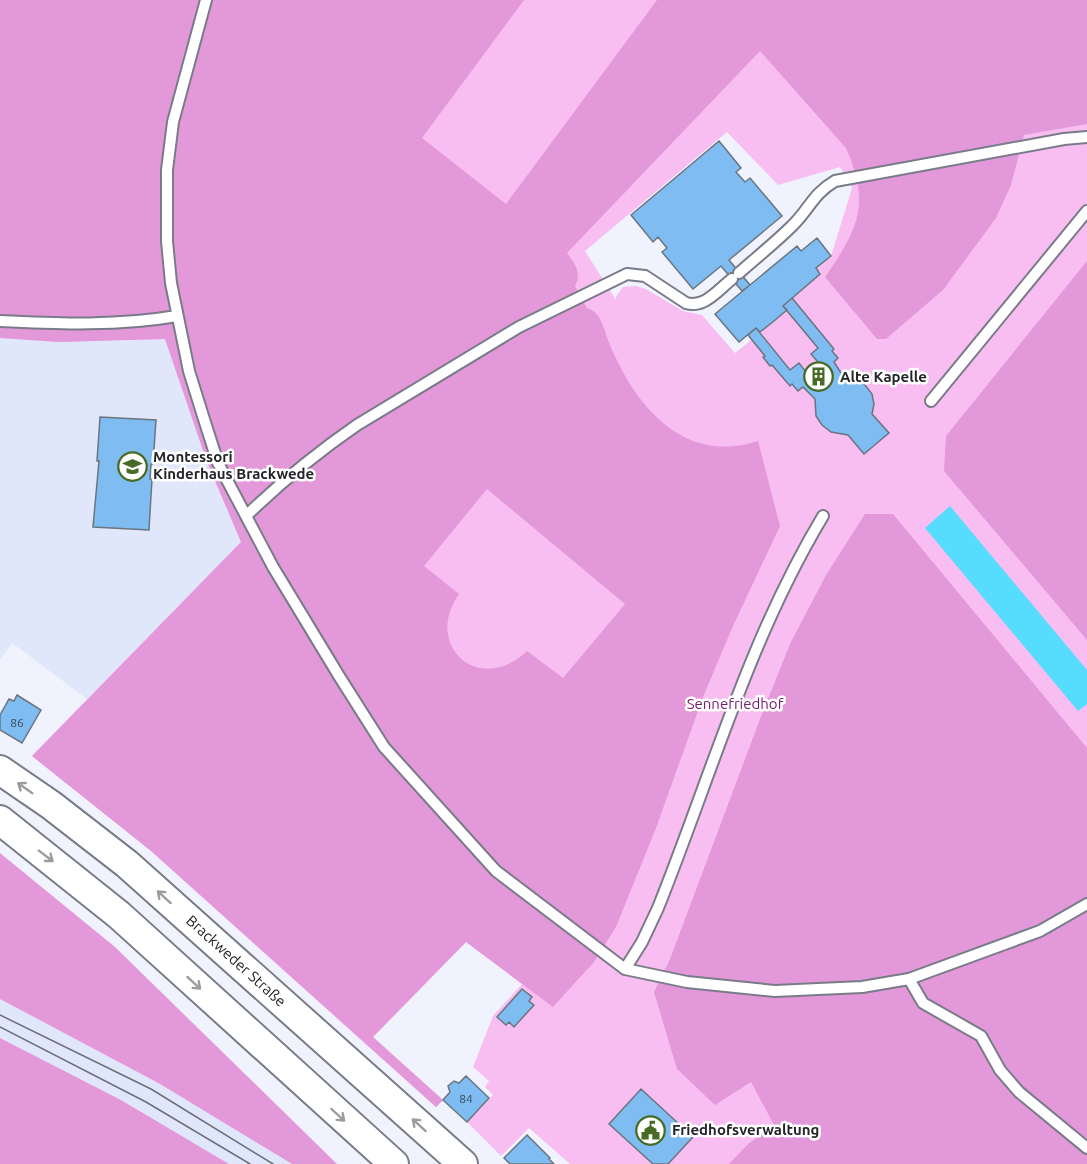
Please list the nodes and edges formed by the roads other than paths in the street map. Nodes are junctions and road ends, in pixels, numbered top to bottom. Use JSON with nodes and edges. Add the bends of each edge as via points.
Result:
{"nodes":[{"id":1,"x":206,"y":0,"type":"edge"},
{"id":2,"x":1087,"y":137,"type":"edge"},
{"id":3,"x":1087,"y":212,"type":"edge"},
{"id":4,"x":177,"y":316,"type":"junction"},
{"id":5,"x":0,"y":321,"type":"edge"},
{"id":6,"x":931,"y":401,"type":"dead end"},
{"id":7,"x":246,"y":516,"type":"junction"},
{"id":8,"x":823,"y":516,"type":"dead end"},
{"id":9,"x":0,"y":770,"type":"edge"},
{"id":10,"x":0,"y":820,"type":"edge"},
{"id":11,"x":1087,"y":904,"type":"edge"},
{"id":12,"x":625,"y":969,"type":"junction"},
{"id":13,"x":909,"y":979,"type":"junction"},
{"id":14,"x":1087,"y":1148,"type":"edge"},
{"id":15,"x":394,"y":1164,"type":"edge"},
{"id":16,"x":463,"y":1164,"type":"edge"}],
"edges":[{"from":1,"to":4,"type":"lane","via":[[173,122],[167,170],[167,241]]},
{"from":2,"to":7,"type":"lane","via":[[835,181],[817,194],[792,227],[702,303],[686,303],[645,276],[627,274],[519,327],[357,424],[287,478]]},
{"from":3,"to":6,"type":"lane"},
{"from":4,"to":5,"type":"lane","via":[[77,324]]},
{"from":4,"to":7,"type":"lane","via":[[189,371],[218,463]]},
{"from":7,"to":12,"type":"lane","via":[[384,747],[496,871]]},
{"from":8,"to":12,"type":"lane","via":[[761,638],[658,908]]},
{"from":16,"to":9,"type":"main road","name":"Brackweder Straße","one_way":true,"via":[[127,864]]},
{"from":10,"to":15,"type":"main road","one_way":true,"via":[[119,915]]},
{"from":11,"to":13,"type":"lane","via":[[1040,931]]},
{"from":12,"to":13,"type":"lane","via":[[687,982],[775,991],[862,987]]},
{"from":13,"to":14,"type":"lane","via":[[923,1003],[981,1036],[1000,1070],[1019,1092]]}]}
